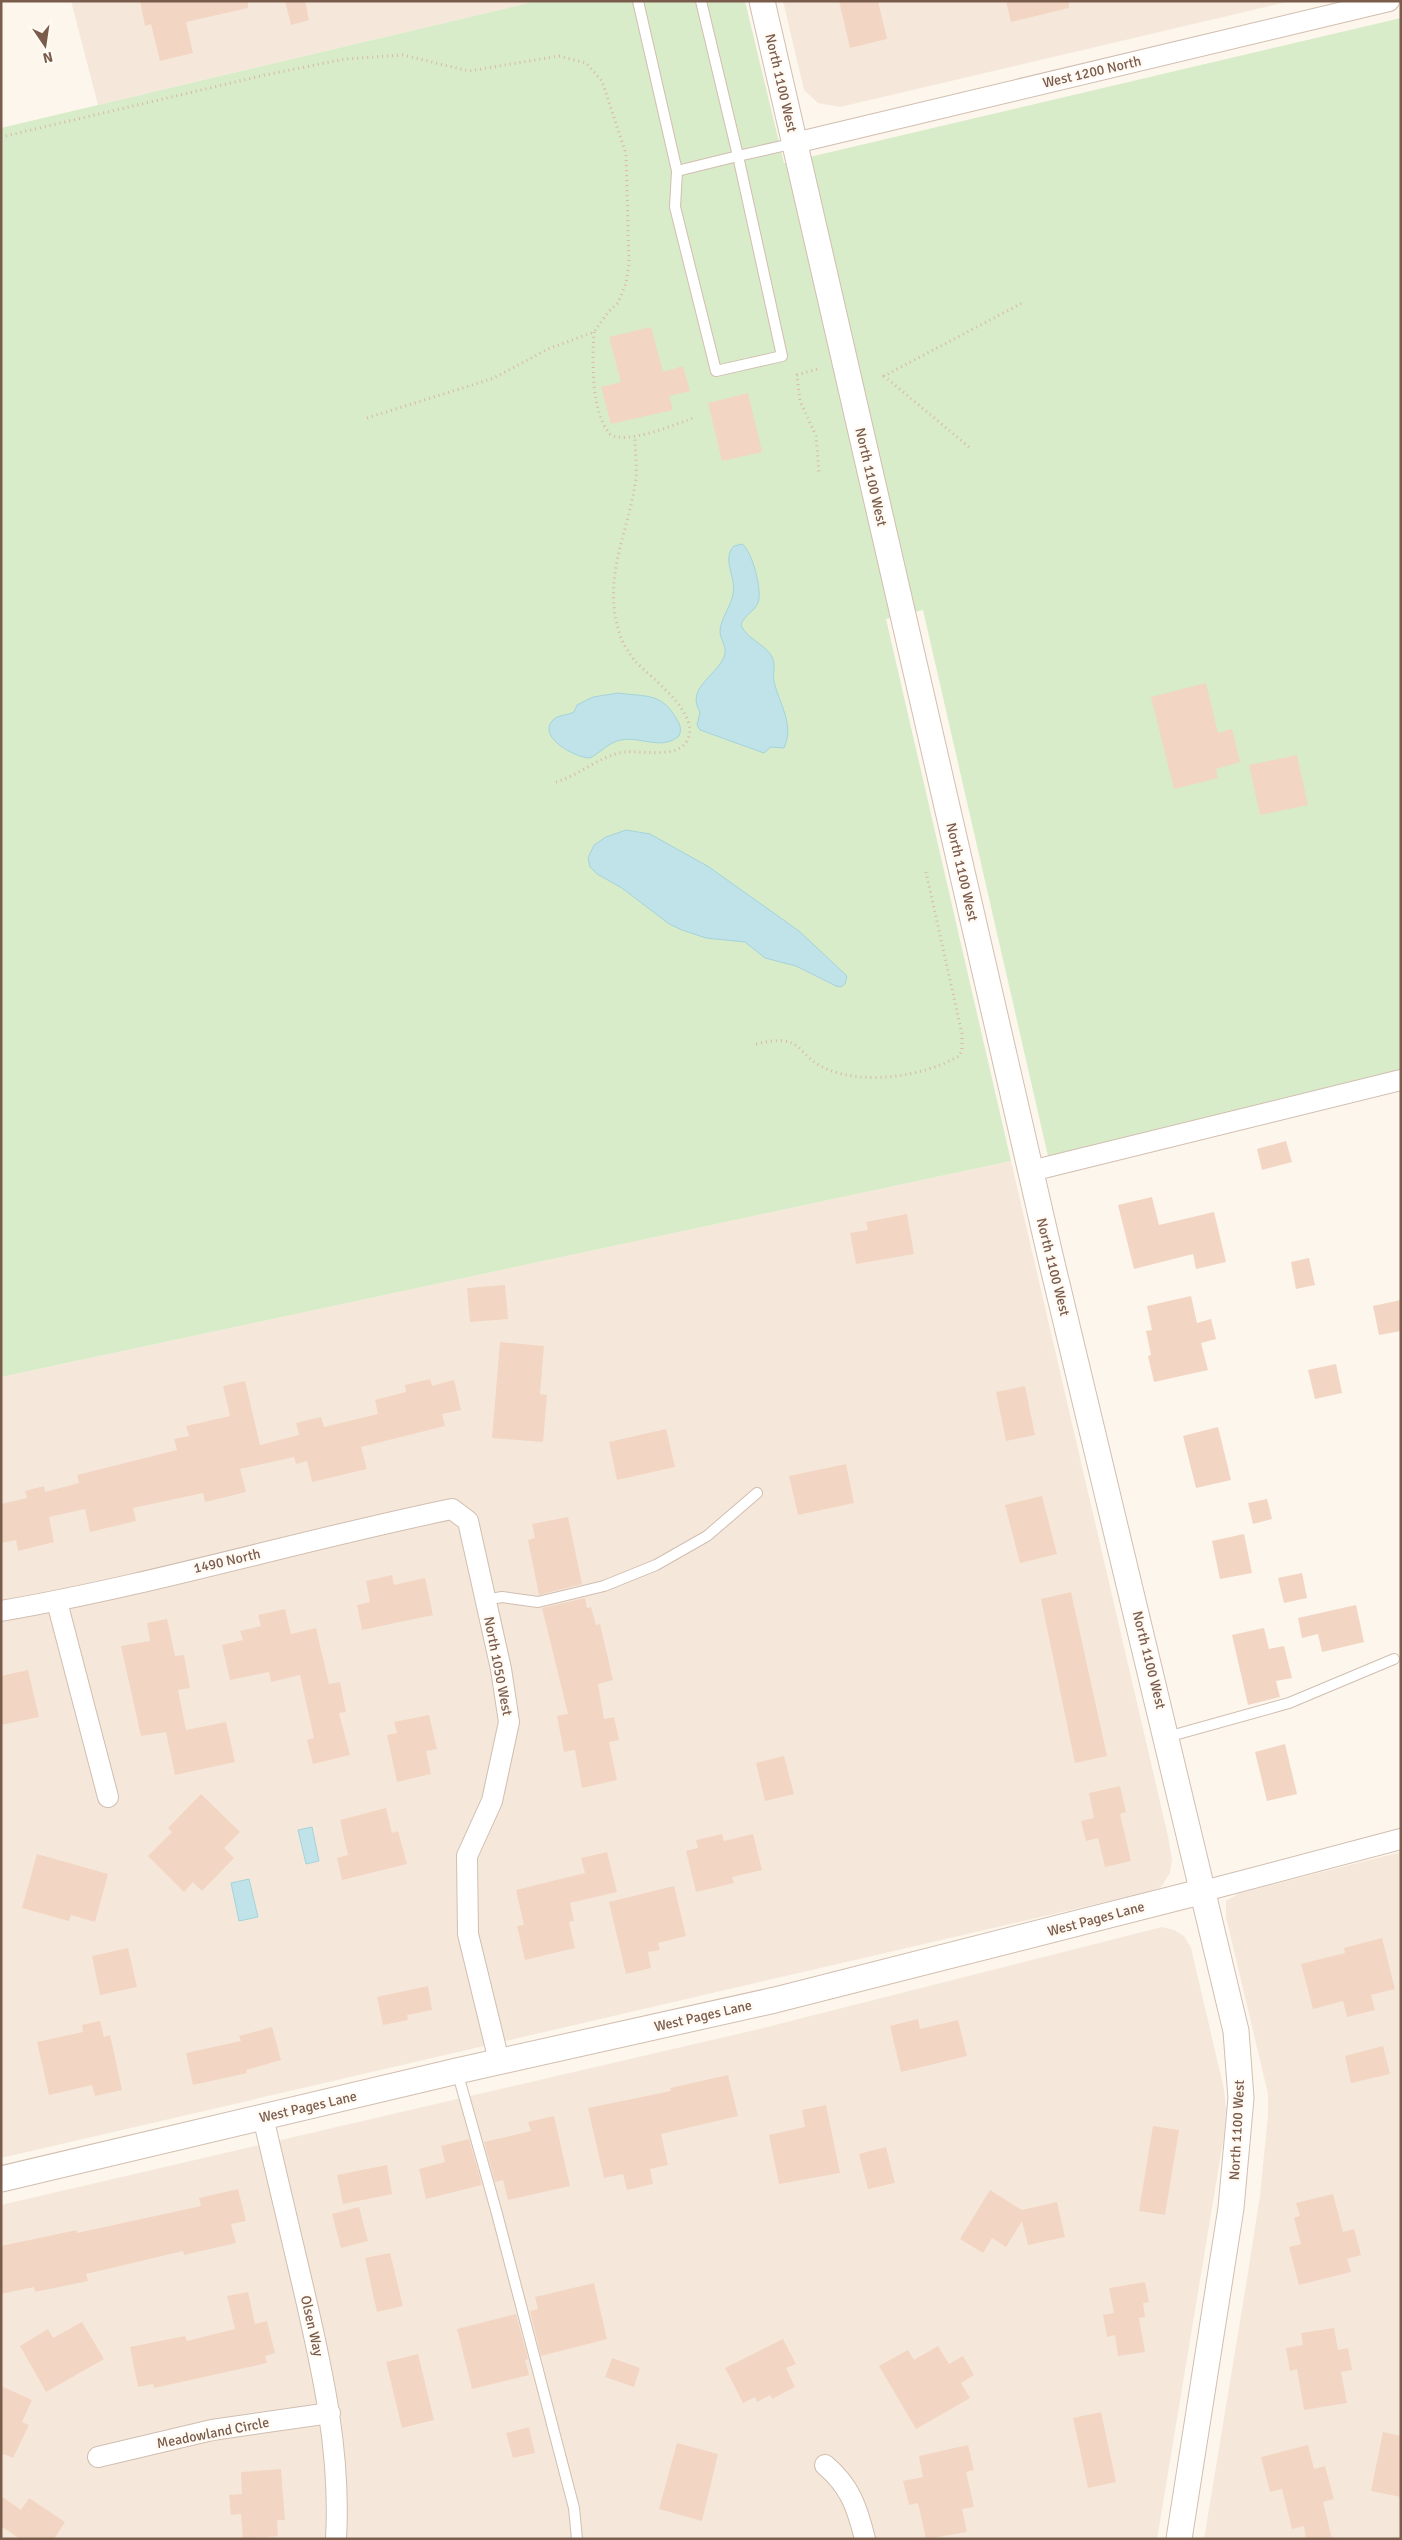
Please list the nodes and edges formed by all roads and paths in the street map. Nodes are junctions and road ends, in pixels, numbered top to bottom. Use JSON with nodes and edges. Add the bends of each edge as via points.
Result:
{"nodes":[{"id":1,"x":638,"y":1,"type":"edge"},
{"id":2,"x":701,"y":1,"type":"edge"},
{"id":3,"x":762,"y":1,"type":"edge"},
{"id":4,"x":1389,"y":1,"type":"edge"},
{"id":5,"x":1,"y":137,"type":"edge"},
{"id":6,"x":795,"y":143,"type":"junction"},
{"id":7,"x":738,"y":156,"type":"junction"},
{"id":8,"x":677,"y":171,"type":"junction"},
{"id":9,"x":1024,"y":302,"type":"dead end"},
{"id":10,"x":594,"y":332,"type":"junction"},
{"id":11,"x":817,"y":369,"type":"dead end"},
{"id":12,"x":696,"y":417,"type":"dead end"},
{"id":13,"x":364,"y":419,"type":"dead end"},
{"id":14,"x":634,"y":437,"type":"junction"},
{"id":15,"x":969,"y":447,"type":"dead end"},
{"id":16,"x":819,"y":473,"type":"dead end"},
{"id":17,"x":556,"y":782,"type":"dead end"},
{"id":18,"x":926,"y":872,"type":"dead end"},
{"id":19,"x":756,"y":1044,"type":"dead end"},
{"id":20,"x":1401,"y":1080,"type":"edge"},
{"id":21,"x":1031,"y":1171,"type":"junction"},
{"id":22,"x":757,"y":1493,"type":"dead end"},
{"id":23,"x":452,"y":1509,"type":"joint"},
{"id":24,"x":486,"y":1600,"type":"junction"},
{"id":25,"x":57,"y":1602,"type":"junction"},
{"id":26,"x":1,"y":1611,"type":"edge"},
{"id":27,"x":1394,"y":1659,"type":"dead end"},
{"id":28,"x":1167,"y":1737,"type":"junction"},
{"id":29,"x":108,"y":1796,"type":"dead end"},
{"id":30,"x":1401,"y":1839,"type":"edge"},
{"id":31,"x":1204,"y":1891,"type":"junction"},
{"id":32,"x":499,"y":2061,"type":"junction"},
{"id":33,"x":457,"y":2071,"type":"junction"},
{"id":34,"x":262,"y":2117,"type":"junction"},
{"id":35,"x":1,"y":2179,"type":"edge"},
{"id":36,"x":330,"y":2413,"type":"junction"},
{"id":37,"x":98,"y":2457,"type":"dead end"},
{"id":38,"x":825,"y":2465,"type":"dead end"},
{"id":39,"x":336,"y":2539,"type":"edge"},
{"id":40,"x":577,"y":2539,"type":"edge"},
{"id":41,"x":865,"y":2539,"type":"edge"},
{"id":42,"x":1179,"y":2539,"type":"edge"}],
"edges":[{"from":1,"to":8,"type":"lane"},
{"from":2,"to":7,"type":"lane"},
{"from":3,"to":6,"type":"street","name":"North 1100 West"},
{"from":4,"to":6,"type":"street","name":"West 1200 North"},
{"from":5,"to":10,"type":"path","via":[[345,59],[403,56],[469,71],[553,57],[578,59],[593,68],[602,81],[626,154],[628,181],[630,240],[626,282],[618,303]]},
{"from":6,"to":7,"type":"lane"},
{"from":6,"to":21,"type":"street","name":"North 1100 West"},
{"from":7,"to":8,"type":"lane"},
{"from":7,"to":8,"type":"lane","via":[[782,356],[716,371],[675,207]]},
{"from":9,"to":15,"type":"path","via":[[884,376]]},
{"from":10,"to":13,"type":"path","via":[[548,349],[477,385]]},
{"from":10,"to":14,"type":"path","via":[[593,388],[606,430],[614,437]]},
{"from":11,"to":16,"type":"path","via":[[797,374],[800,401],[816,436]]},
{"from":12,"to":14,"type":"path"},
{"from":14,"to":17,"type":"path","via":[[636,478],[614,575],[618,625],[634,660],[680,707],[688,720],[689,736],[676,750],[616,753]]},
{"from":18,"to":19,"type":"path","via":[[962,1034],[959,1056],[903,1074],[864,1076],[830,1070],[786,1040]]},
{"from":20,"to":21,"type":"street"},
{"from":21,"to":28,"type":"street","name":"North 1100 West"},
{"from":22,"to":24,"type":"lane","via":[[707,1536],[656,1565],[604,1586],[538,1602],[502,1596]]},
{"from":23,"to":24,"type":"street","name":"North 1050 West","via":[[468,1521]]},
{"from":23,"to":25,"type":"street","name":"1490 North"},
{"from":24,"to":32,"type":"street","name":"North 1050 West","via":[[509,1722],[492,1801],[467,1856],[468,1934]]},
{"from":25,"to":26,"type":"street","name":"1490 North"},
{"from":25,"to":29,"type":"street"},
{"from":27,"to":28,"type":"lane","via":[[1289,1703]]},
{"from":28,"to":31,"type":"street","name":"North 1100 West"},
{"from":30,"to":31,"type":"street","name":"West Pages Lane"},
{"from":31,"to":32,"type":"street","name":"West Pages Lane","via":[[784,1998]]},
{"from":31,"to":42,"type":"street","name":"North 1100 West","via":[[1236,2030],[1241,2098],[1231,2208]]},
{"from":32,"to":33,"type":"street","name":"West Pages Lane"},
{"from":33,"to":34,"type":"street","name":"West Pages Lane"},
{"from":33,"to":40,"type":"lane","via":[[574,2508]]},
{"from":34,"to":35,"type":"street","name":"West Pages Lane"},
{"from":34,"to":36,"type":"street","name":"Olsen Way"},
{"from":36,"to":37,"type":"street","name":"Meadowland Circle","via":[[212,2430]]},
{"from":36,"to":39,"type":"street","name":"Olsen Way","via":[[338,2504]]},
{"from":38,"to":41,"type":"street","via":[[840,2478],[851,2496]]}]}
